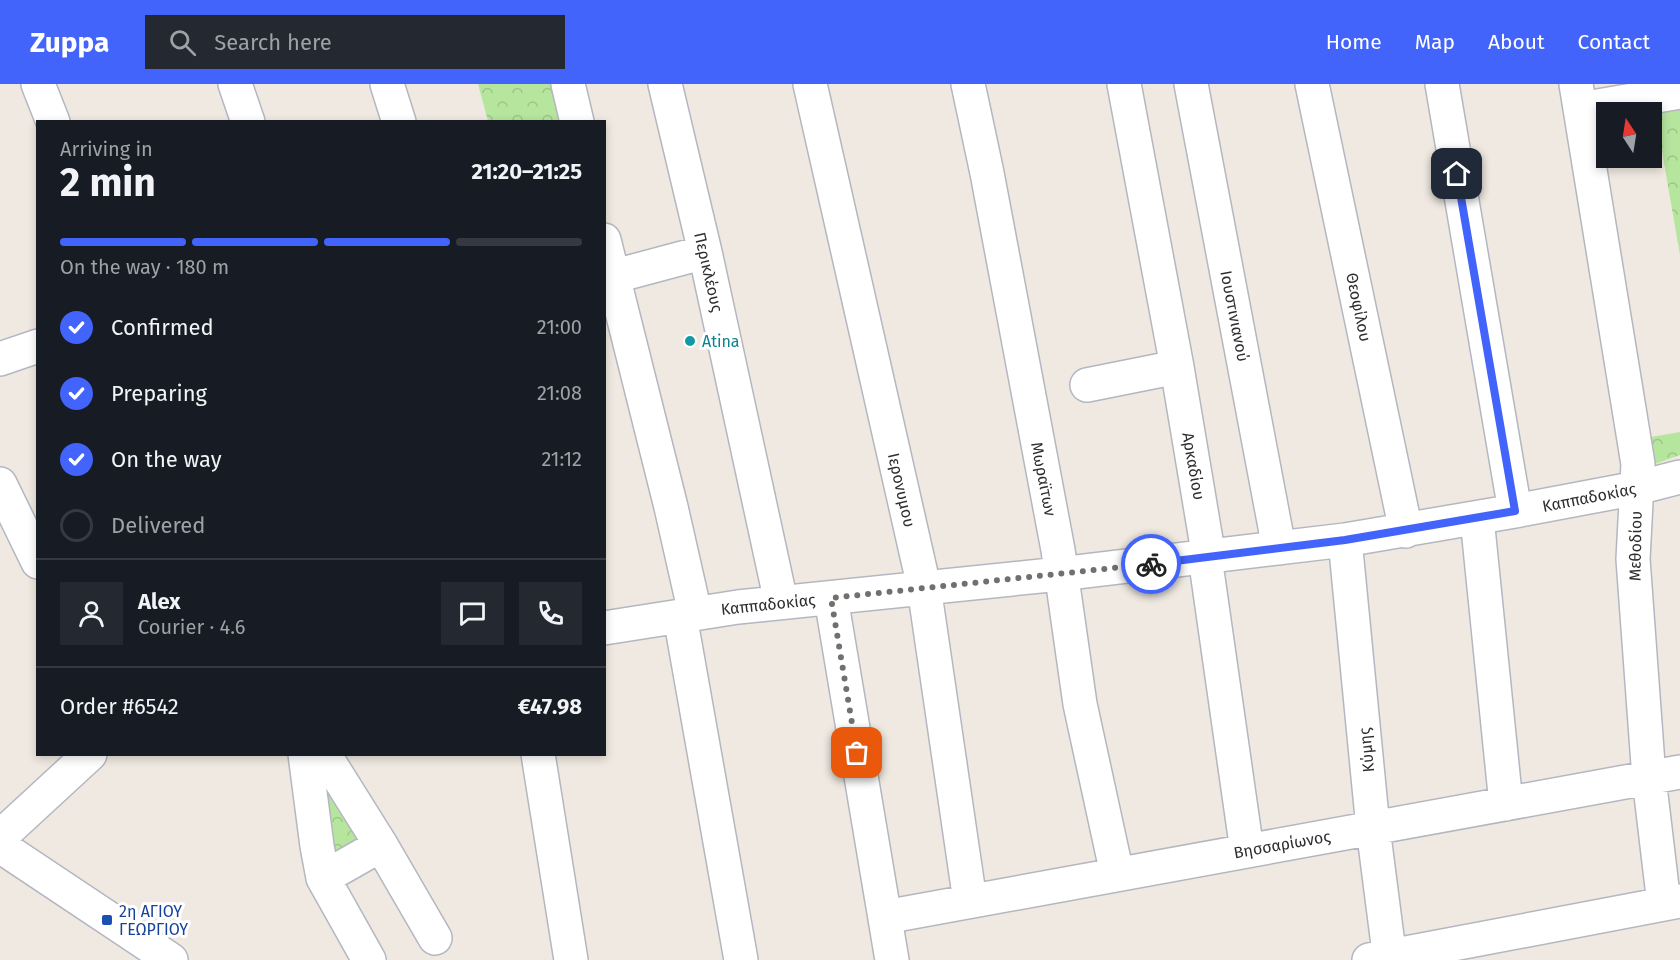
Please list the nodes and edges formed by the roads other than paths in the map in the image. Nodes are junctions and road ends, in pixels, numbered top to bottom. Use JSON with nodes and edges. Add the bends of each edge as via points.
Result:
{"nodes":[{"id":1,"x":38,"y":84,"type":"edge"},
{"id":2,"x":236,"y":84,"type":"edge"},
{"id":3,"x":387,"y":84,"type":"edge"},
{"id":4,"x":568,"y":84,"type":"edge"},
{"id":5,"x":664,"y":84,"type":"edge"},
{"id":6,"x":810,"y":84,"type":"edge"},
{"id":7,"x":968,"y":84,"type":"edge"},
{"id":8,"x":1124,"y":84,"type":"edge"},
{"id":9,"x":1191,"y":84,"type":"edge"},
{"id":10,"x":1312,"y":84,"type":"edge"},
{"id":11,"x":1442,"y":84,"type":"edge"},
{"id":12,"x":1680,"y":92,"type":"edge"},
{"id":13,"x":1578,"y":96,"type":"edge"},
{"id":14,"x":52,"y":120,"type":"edge"},
{"id":15,"x":247,"y":120,"type":"edge"},
{"id":16,"x":398,"y":120,"type":"edge"},
{"id":17,"x":577,"y":120,"type":"edge"},
{"id":18,"x":705,"y":252,"type":"junction"},
{"id":19,"x":606,"y":255,"type":"edge"},
{"id":20,"x":609,"y":278,"type":"edge"},
{"id":21,"x":36,"y":347,"type":"edge"},
{"id":22,"x":0,"y":359,"type":"edge"},
{"id":23,"x":1177,"y":368,"type":"junction"},
{"id":24,"x":1087,"y":385,"type":"dead end"},
{"id":25,"x":1680,"y":477,"type":"edge"},
{"id":26,"x":0,"y":484,"type":"edge"},
{"id":27,"x":1637,"y":488,"type":"junction"},
{"id":28,"x":1515,"y":511,"type":"junction"},
{"id":29,"x":1477,"y":518,"type":"junction"},
{"id":30,"x":1406,"y":531,"type":"junction"},
{"id":31,"x":1345,"y":540,"type":"junction"},
{"id":32,"x":1279,"y":548,"type":"junction"},
{"id":33,"x":1205,"y":557,"type":"junction"},
{"id":34,"x":36,"y":558,"type":"edge"},
{"id":35,"x":1060,"y":574,"type":"junction"},
{"id":36,"x":924,"y":587,"type":"junction"},
{"id":37,"x":831,"y":598,"type":"junction"},
{"id":38,"x":781,"y":602,"type":"junction"},
{"id":39,"x":688,"y":614,"type":"junction"},
{"id":40,"x":606,"y":628,"type":"edge"},
{"id":41,"x":88,"y":756,"type":"edge"},
{"id":42,"x":305,"y":756,"type":"edge"},
{"id":43,"x":325,"y":756,"type":"edge"},
{"id":44,"x":538,"y":756,"type":"edge"},
{"id":45,"x":1664,"y":775,"type":"edge"},
{"id":46,"x":1506,"y":804,"type":"junction"},
{"id":47,"x":1373,"y":828,"type":"junction"},
{"id":48,"x":0,"y":837,"type":"edge"},
{"id":49,"x":381,"y":845,"type":"junction"},
{"id":50,"x":0,"y":846,"type":"edge"},
{"id":51,"x":1247,"y":851,"type":"junction"},
{"id":52,"x":1117,"y":874,"type":"junction"},
{"id":53,"x":323,"y":878,"type":"junction"},
{"id":54,"x":970,"y":901,"type":"junction"},
{"id":55,"x":1672,"y":903,"type":"edge"},
{"id":56,"x":885,"y":917,"type":"junction"},
{"id":57,"x":435,"y":938,"type":"dead end"},
{"id":58,"x":1382,"y":959,"type":"edge"},
{"id":59,"x":171,"y":960,"type":"edge"},
{"id":60,"x":369,"y":960,"type":"edge"},
{"id":61,"x":571,"y":960,"type":"edge"},
{"id":62,"x":741,"y":960,"type":"edge"},
{"id":63,"x":892,"y":960,"type":"edge"}],
"edges":[{"from":1,"to":14,"type":"street"},
{"from":2,"to":15,"type":"street"},
{"from":3,"to":16,"type":"street"},
{"from":4,"to":17,"type":"street"},
{"from":5,"to":18,"type":"street","name":"Περικλέους"},
{"from":6,"to":36,"type":"street","name":"Ιερονυμου"},
{"from":7,"to":35,"type":"street","name":"Μωραϊτων"},
{"from":8,"to":23,"type":"street","name":"Αρκαδίου"},
{"from":9,"to":32,"type":"street","name":"Ιουστινιανού"},
{"from":10,"to":30,"type":"street","name":"Θεοφίλου"},
{"from":11,"to":28,"type":"street"},
{"from":12,"to":13,"type":"street"},
{"from":13,"to":27,"type":"street","name":"Μεθοδίου","via":[[1638,464]]},
{"from":18,"to":20,"type":"street"},
{"from":18,"to":38,"type":"street","name":"Περικλέους"},
{"from":19,"to":20,"type":"street"},
{"from":20,"to":39,"type":"street","via":[[671,507]]},
{"from":21,"to":22,"type":"street"},
{"from":23,"to":24,"type":"street"},
{"from":23,"to":33,"type":"street","name":"Αρκαδίου","via":[[1206,540]]},
{"from":25,"to":27,"type":"street","name":"Καππαδοκίας"},
{"from":26,"to":34,"type":"street"},
{"from":27,"to":28,"type":"street","name":"Καππαδοκίας"},
{"from":27,"to":45,"type":"street","name":"Μεθοδίου","via":[[1633,559]]},
{"from":28,"to":29,"type":"street","name":"Καππαδοκίας"},
{"from":29,"to":30,"type":"street","name":"Καππαδοκίας"},
{"from":29,"to":46,"type":"street"},
{"from":30,"to":31,"type":"street","name":"Καππαδοκίας"},
{"from":31,"to":32,"type":"street","name":"Καππαδοκίας"},
{"from":31,"to":47,"type":"street","name":"Κύμης"},
{"from":32,"to":33,"type":"street","name":"Καππαδοκίας"},
{"from":33,"to":35,"type":"street","name":"Καππαδοκίας"},
{"from":33,"to":51,"type":"street","name":"Αρκαδίου"},
{"from":35,"to":36,"type":"street","name":"Καππαδοκίας"},
{"from":35,"to":52,"type":"street","name":"Μωραϊτων","via":[[1080,704]]},
{"from":36,"to":37,"type":"street","name":"Καππαδοκίας"},
{"from":36,"to":54,"type":"street","name":"Ιερονυμου"},
{"from":37,"to":38,"type":"street","name":"Καππαδοκίας"},
{"from":37,"to":56,"type":"street"},
{"from":38,"to":39,"type":"street","name":"Καππαδοκίας"},
{"from":39,"to":40,"type":"street","name":"Καππαδοκίας"},
{"from":39,"to":62,"type":"street"},
{"from":41,"to":48,"type":"street"},
{"from":42,"to":53,"type":"street"},
{"from":43,"to":49,"type":"street"},
{"from":44,"to":61,"type":"street"},
{"from":45,"to":46,"type":"street","name":"Βησσαρίωνος"},
{"from":45,"to":55,"type":"street","name":"Μεθοδίου"},
{"from":46,"to":47,"type":"street","name":"Βησσαρίωνος"},
{"from":47,"to":51,"type":"street","name":"Βησσαρίωνος"},
{"from":47,"to":58,"type":"street","name":"Κύμης"},
{"from":49,"to":53,"type":"street"},
{"from":49,"to":57,"type":"street"},
{"from":50,"to":59,"type":"street"},
{"from":51,"to":52,"type":"street","name":"Βησσαρίωνος"},
{"from":52,"to":54,"type":"street","name":"Βησσαρίωνος"},
{"from":53,"to":60,"type":"street"},
{"from":54,"to":56,"type":"street","name":"Βησσαρίωνος"},
{"from":55,"to":58,"type":"street"},
{"from":56,"to":63,"type":"street"}]}
